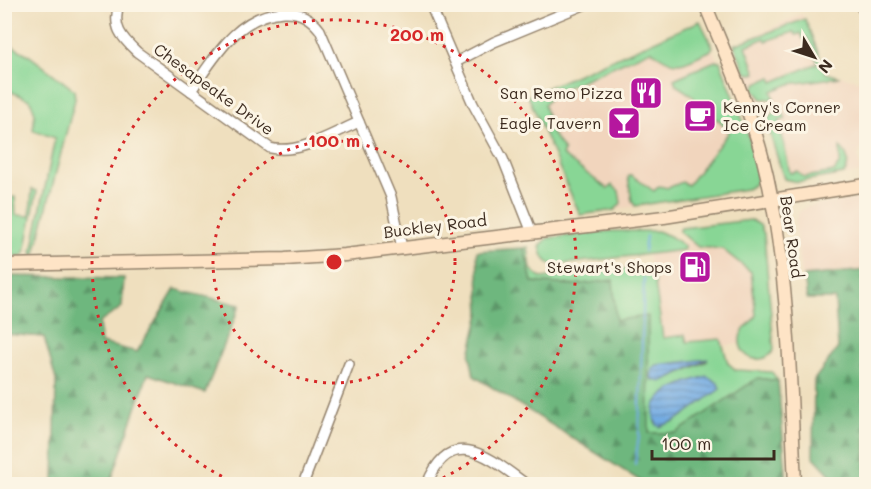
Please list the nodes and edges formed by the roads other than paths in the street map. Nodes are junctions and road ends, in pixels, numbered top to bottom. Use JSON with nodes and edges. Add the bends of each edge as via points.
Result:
{"nodes":[{"id":1,"x":119,"y":4,"type":"edge"},
{"id":2,"x":430,"y":4,"type":"edge"},
{"id":3,"x":586,"y":4,"type":"edge"},
{"id":4,"x":705,"y":4,"type":"edge"},
{"id":5,"x":859,"y":4,"type":"edge"},
{"id":6,"x":867,"y":14,"type":"edge"},
{"id":7,"x":456,"y":62,"type":"junction"},
{"id":8,"x":191,"y":92,"type":"junction"},
{"id":9,"x":359,"y":122,"type":"junction"},
{"id":10,"x":867,"y":185,"type":"edge"},
{"id":11,"x":771,"y":201,"type":"junction"},
{"id":12,"x":531,"y":230,"type":"junction"},
{"id":13,"x":402,"y":248,"type":"junction"},
{"id":14,"x":4,"y":266,"type":"edge"},
{"id":15,"x":349,"y":364,"type":"dead end"},
{"id":16,"x":303,"y":484,"type":"edge"},
{"id":17,"x":427,"y":484,"type":"edge"},
{"id":18,"x":526,"y":484,"type":"edge"},
{"id":19,"x":795,"y":484,"type":"edge"}],
"edges":[{"from":1,"to":8,"type":"street","name":"Chesapeake Drive","via":[[115,17],[122,38]]},
{"from":2,"to":7,"type":"street"},
{"from":3,"to":7,"type":"street"},
{"from":4,"to":11,"type":"street","name":"Bear Road","via":[[753,125]]},
{"from":5,"to":6,"type":"street"},
{"from":7,"to":12,"type":"street","via":[[473,104],[507,167]]},
{"from":8,"to":9,"type":"street","name":"Chesapeake Drive","via":[[254,139],[281,151]]},
{"from":8,"to":9,"type":"street","via":[[216,54],[244,26],[261,17],[291,11],[320,30]]},
{"from":9,"to":13,"type":"street","via":[[392,197]]},
{"from":10,"to":11,"type":"street","name":"Buckley Road"},
{"from":11,"to":12,"type":"street","name":"Buckley Road","via":[[664,217]]},
{"from":11,"to":19,"type":"street","name":"Bear Road","via":[[781,260]]},
{"from":12,"to":13,"type":"street","name":"Buckley Road"},
{"from":13,"to":14,"type":"street","name":"Buckley Road","via":[[285,259]]},
{"from":15,"to":16,"type":"street"},
{"from":17,"to":18,"type":"street","via":[[434,466],[444,456],[468,450],[489,458]]}]}
